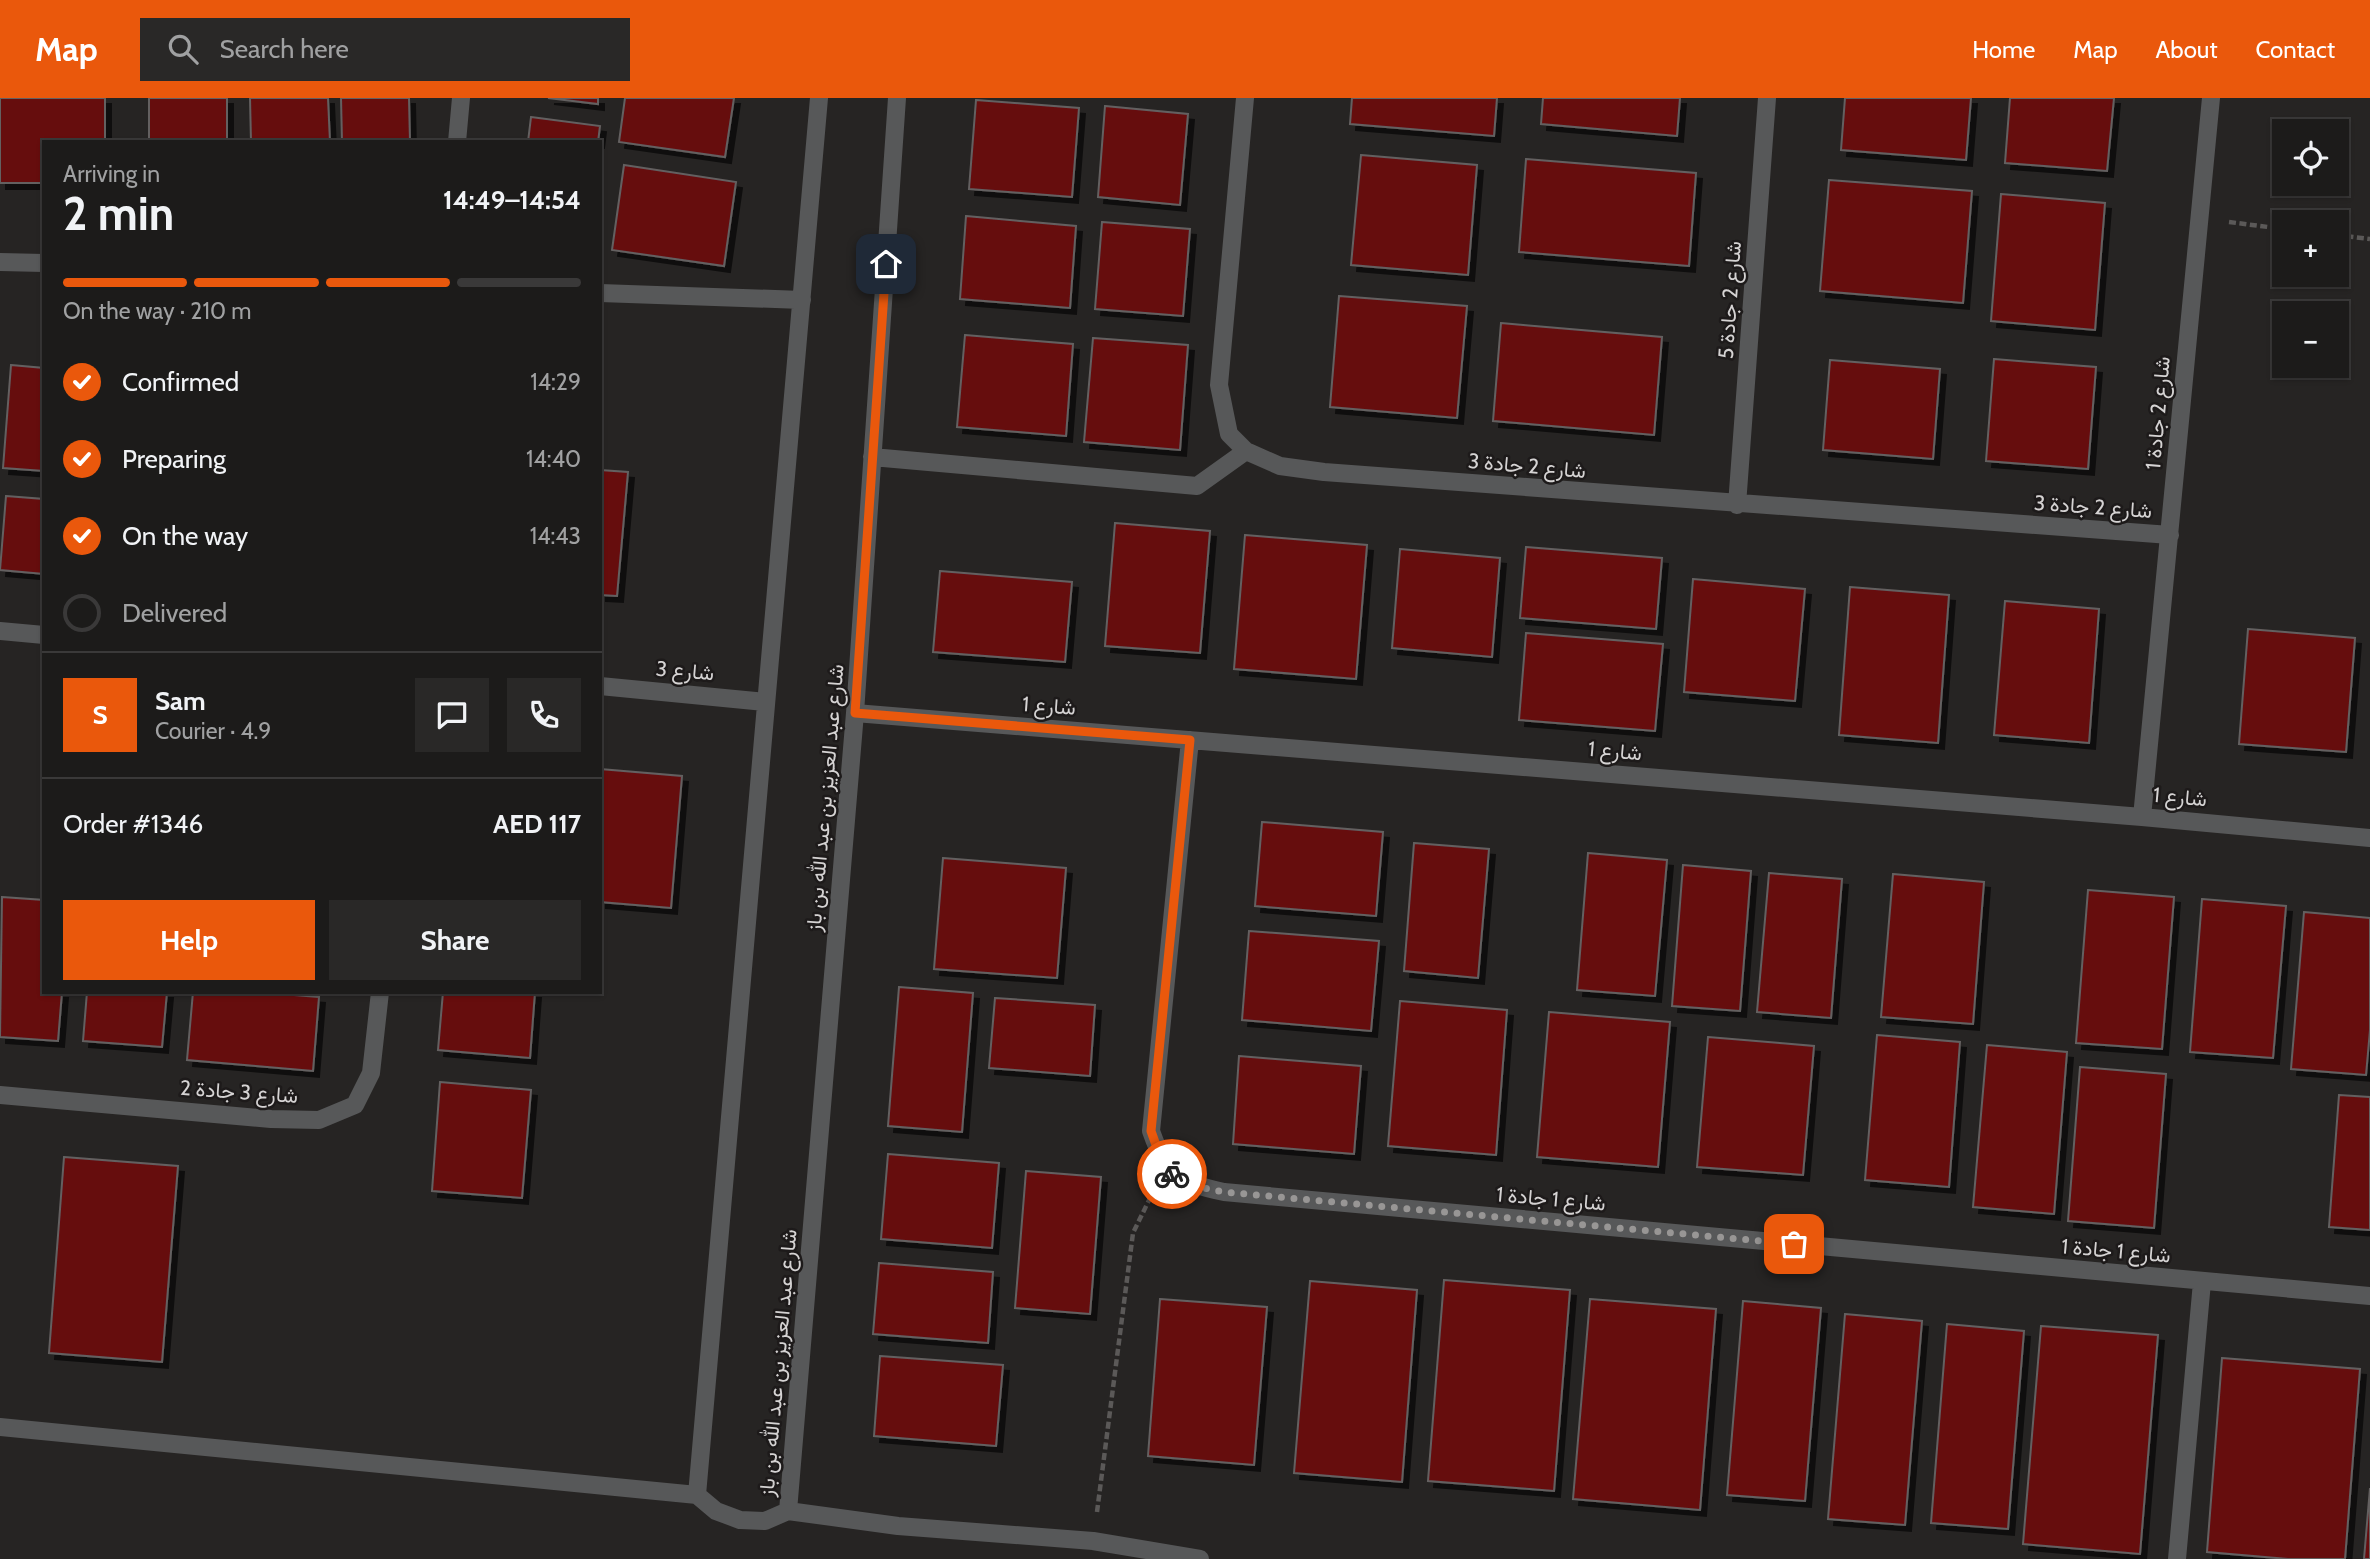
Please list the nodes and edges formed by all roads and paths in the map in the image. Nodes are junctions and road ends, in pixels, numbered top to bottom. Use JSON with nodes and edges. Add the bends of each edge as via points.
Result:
{"nodes":[{"id":1,"x":461,"y":98,"type":"edge"},
{"id":2,"x":819,"y":98,"type":"edge"},
{"id":3,"x":897,"y":98,"type":"edge"},
{"id":4,"x":1245,"y":98,"type":"edge"},
{"id":5,"x":1767,"y":98,"type":"edge"},
{"id":6,"x":2211,"y":98,"type":"edge"},
{"id":7,"x":457,"y":140,"type":"edge"},
{"id":8,"x":2200,"y":219,"type":"junction"},
{"id":9,"x":2272,"y":228,"type":"edge"},
{"id":10,"x":2349,"y":237,"type":"edge"},
{"id":11,"x":2370,"y":239,"type":"edge"},
{"id":12,"x":0,"y":262,"type":"edge"},
{"id":13,"x":42,"y":263,"type":"edge"},
{"id":14,"x":602,"y":293,"type":"edge"},
{"id":15,"x":802,"y":300,"type":"junction"},
{"id":16,"x":1246,"y":452,"type":"junction"},
{"id":17,"x":872,"y":457,"type":"junction"},
{"id":18,"x":1737,"y":505,"type":"junction"},
{"id":19,"x":2170,"y":536,"type":"junction"},
{"id":20,"x":0,"y":631,"type":"edge"},
{"id":21,"x":42,"y":635,"type":"edge"},
{"id":22,"x":602,"y":687,"type":"edge"},
{"id":23,"x":765,"y":702,"type":"junction"},
{"id":24,"x":855,"y":713,"type":"junction"},
{"id":25,"x":1190,"y":740,"type":"junction"},
{"id":26,"x":2142,"y":817,"type":"junction"},
{"id":27,"x":2370,"y":838,"type":"edge"},
{"id":28,"x":380,"y":994,"type":"edge"},
{"id":29,"x":0,"y":1095,"type":"edge"},
{"id":30,"x":1151,"y":1194,"type":"dead end"},
{"id":31,"x":2202,"y":1282,"type":"junction"},
{"id":32,"x":2370,"y":1296,"type":"edge"},
{"id":33,"x":0,"y":1427,"type":"edge"},
{"id":34,"x":697,"y":1494,"type":"junction"},
{"id":35,"x":788,"y":1511,"type":"junction"},
{"id":36,"x":1093,"y":1541,"type":"junction"},
{"id":37,"x":1200,"y":1559,"type":"edge"},
{"id":38,"x":2177,"y":1559,"type":"edge"}],
"edges":[{"from":1,"to":7,"type":"street"},
{"from":2,"to":15,"type":"street"},
{"from":3,"to":17,"type":"street","name":"شارع عبد العزيز بن عبد الله بن باز"},
{"from":4,"to":16,"type":"street","via":[[1219,385],[1229,434]]},
{"from":5,"to":18,"type":"street","name":"شارع 2 جادة 5"},
{"from":6,"to":8,"type":"street","name":"شارع 2 جادة 1"},
{"from":8,"to":9,"type":"path"},
{"from":8,"to":19,"type":"street","name":"شارع 2 جادة 1"},
{"from":10,"to":11,"type":"path"},
{"from":12,"to":13,"type":"street"},
{"from":14,"to":15,"type":"street"},
{"from":15,"to":23,"type":"street"},
{"from":16,"to":17,"type":"street","via":[[1197,486]]},
{"from":16,"to":18,"type":"street","name":"شارع 2 جادة 3","via":[[1280,466],[1324,472]]},
{"from":17,"to":24,"type":"street","name":"شارع عبد العزيز بن عبد الله بن باز"},
{"from":18,"to":19,"type":"street","name":"شارع 2 جادة 3"},
{"from":19,"to":26,"type":"street","name":"شارع 2 جادة 1"},
{"from":20,"to":21,"type":"street"},
{"from":22,"to":23,"type":"street","name":"شارع 3"},
{"from":23,"to":34,"type":"street"},
{"from":24,"to":25,"type":"street","name":"شارع 1"},
{"from":24,"to":35,"type":"street","name":"شارع عبد العزيز بن عبد الله بن باز"},
{"from":25,"to":26,"type":"street","name":"شارع 1"},
{"from":25,"to":31,"type":"street","name":"شارع 1 جادة 1","via":[[1151,1131],[1173,1176],[1193,1186],[1224,1192]]},
{"from":26,"to":27,"type":"street","name":"شارع 1"},
{"from":28,"to":29,"type":"street","name":"شارع 3 جادة 2","via":[[371,1073],[355,1105],[319,1120]]},
{"from":30,"to":36,"type":"path","via":[[1133,1233]]},
{"from":31,"to":32,"type":"street","name":"شارع 1 جادة 1"},
{"from":31,"to":38,"type":"street"},
{"from":33,"to":34,"type":"street"},
{"from":34,"to":35,"type":"street","name":"شارع عبد العزيز بن عبد الله بن باز","via":[[716,1511],[740,1520],[765,1521]]},
{"from":35,"to":36,"type":"street","via":[[898,1526]]},
{"from":36,"to":37,"type":"street"}]}
